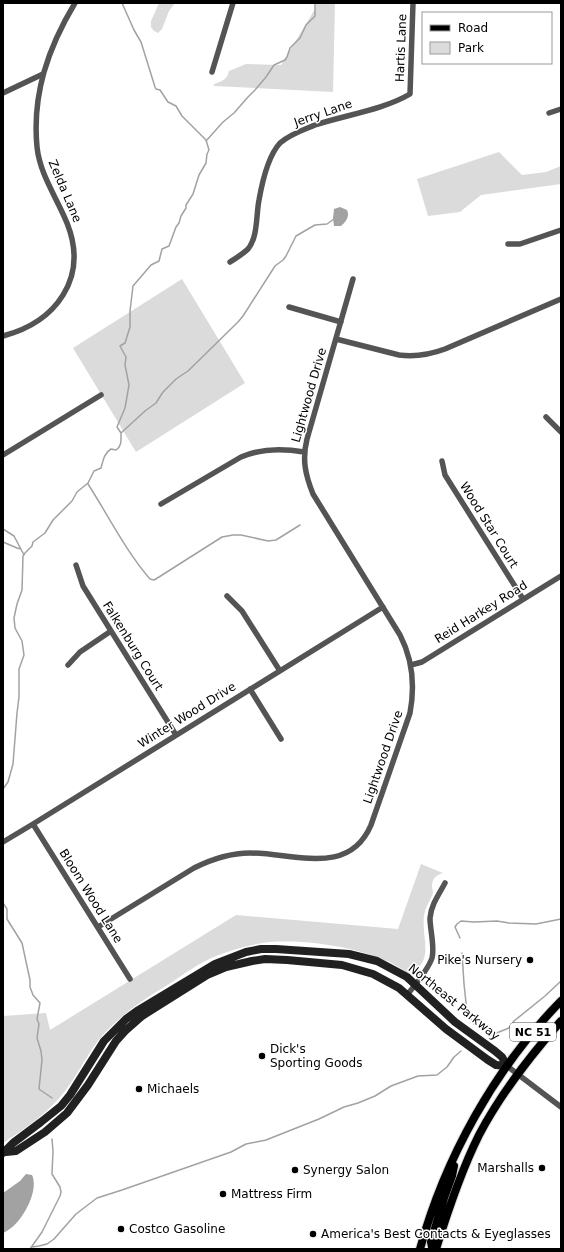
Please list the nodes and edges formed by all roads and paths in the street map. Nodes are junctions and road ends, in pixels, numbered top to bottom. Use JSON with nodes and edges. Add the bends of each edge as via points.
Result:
{"nodes":[{"id":1,"x":75,"y":3,"type":"edge"},
{"id":2,"x":233,"y":3,"type":"edge"},
{"id":3,"x":413,"y":3,"type":"edge"},
{"id":4,"x":212,"y":72,"type":"dead end"},
{"id":5,"x":43,"y":74,"type":"junction"},
{"id":6,"x":3,"y":93,"type":"edge"},
{"id":7,"x":410,"y":94,"type":"joint"},
{"id":8,"x":561,"y":109,"type":"edge"},
{"id":9,"x":549,"y":113,"type":"dead end"},
{"id":10,"x":561,"y":230,"type":"edge"},
{"id":11,"x":508,"y":244,"type":"dead end"},
{"id":12,"x":230,"y":262,"type":"dead end"},
{"id":13,"x":353,"y":279,"type":"dead end"},
{"id":14,"x":561,"y":299,"type":"edge"},
{"id":15,"x":289,"y":307,"type":"dead end"},
{"id":16,"x":341,"y":322,"type":"junction"},
{"id":17,"x":3,"y":336,"type":"edge"},
{"id":18,"x":336,"y":339,"type":"junction"},
{"id":19,"x":102,"y":395,"type":"dead end"},
{"id":20,"x":546,"y":417,"type":"dead end"},
{"id":21,"x":561,"y":432,"type":"edge"},
{"id":22,"x":304,"y":452,"type":"junction"},
{"id":23,"x":3,"y":455,"type":"edge"},
{"id":24,"x":442,"y":461,"type":"dead end"},
{"id":25,"x":161,"y":504,"type":"dead end"},
{"id":26,"x":76,"y":565,"type":"dead end"},
{"id":27,"x":561,"y":576,"type":"edge"},
{"id":28,"x":227,"y":596,"type":"dead end"},
{"id":29,"x":523,"y":599,"type":"junction"},
{"id":30,"x":383,"y":607,"type":"junction"},
{"id":31,"x":111,"y":631,"type":"junction"},
{"id":32,"x":68,"y":665,"type":"dead end"},
{"id":33,"x":411,"y":665,"type":"junction"},
{"id":34,"x":280,"y":671,"type":"junction"},
{"id":35,"x":250,"y":689,"type":"junction"},
{"id":36,"x":176,"y":736,"type":"junction"},
{"id":37,"x":281,"y":738,"type":"dead end"},
{"id":38,"x":33,"y":824,"type":"junction"},
{"id":39,"x":3,"y":842,"type":"edge"},
{"id":40,"x":445,"y":883,"type":"dead end"},
{"id":41,"x":98,"y":927,"type":"junction"},
{"id":42,"x":130,"y":979,"type":"dead end"},
{"id":43,"x":415,"y":984,"type":"junction"},
{"id":44,"x":407,"y":995,"type":"junction"},
{"id":45,"x":561,"y":1000,"type":"edge"},
{"id":46,"x":561,"y":1021,"type":"edge"},
{"id":47,"x":507,"y":1066,"type":"junction"},
{"id":48,"x":517,"y":1074,"type":"junction"},
{"id":49,"x":561,"y":1107,"type":"edge"},
{"id":50,"x":4,"y":1153,"type":"edge"},
{"id":51,"x":455,"y":1157,"type":"junction"},
{"id":52,"x":420,"y":1249,"type":"edge"},
{"id":53,"x":435,"y":1249,"type":"edge"}],
"edges":[{"from":1,"to":5,"type":"street","name":"Zelda Lane","via":[[65,19]]},
{"from":2,"to":4,"type":"street"},
{"from":3,"to":7,"type":"street","name":"Hartis Lane"},
{"from":5,"to":6,"type":"street"},
{"from":5,"to":17,"type":"street","name":"Zelda Lane","via":[[36,125],[38,149],[46,178],[67,223],[74,257],[71,276],[64,294],[51,311],[32,325]]},
{"from":7,"to":12,"type":"street","name":"Jerry Lane","via":[[391,103],[304,129],[281,143],[273,154],[265,175],[258,200],[252,242],[247,250]]},
{"from":8,"to":9,"type":"street"},
{"from":10,"to":11,"type":"street","via":[[520,244]]},
{"from":13,"to":16,"type":"street","name":"Lightwood Drive"},
{"from":14,"to":18,"type":"street","via":[[427,355],[399,355]]},
{"from":15,"to":16,"type":"street"},
{"from":16,"to":18,"type":"street","name":"Lightwood Drive"},
{"from":18,"to":22,"type":"street","name":"Lightwood Drive"},
{"from":19,"to":23,"type":"street"},
{"from":20,"to":21,"type":"street"},
{"from":22,"to":25,"type":"street","via":[[269,449],[248,454]]},
{"from":22,"to":30,"type":"street","name":"Lightwood Drive","via":[[305,472],[313,494]]},
{"from":24,"to":29,"type":"street","name":"Wood Star Court","via":[[445,475]]},
{"from":26,"to":31,"type":"street","name":"Falkenburg Court","via":[[83,586]]},
{"from":27,"to":29,"type":"street","name":"Reid Harkey Road"},
{"from":28,"to":34,"type":"street","via":[[242,611]]},
{"from":29,"to":33,"type":"street","name":"Reid Harkey Road","via":[[422,662]]},
{"from":30,"to":33,"type":"street","name":"Lightwood Drive","via":[[404,642]]},
{"from":30,"to":34,"type":"street","name":"Winter Wood Drive"},
{"from":31,"to":32,"type":"street","via":[[80,652]]},
{"from":31,"to":36,"type":"street","name":"Falkenburg Court"},
{"from":33,"to":41,"type":"street","name":"Lightwood Drive","via":[[413,695],[408,722],[371,825],[357,846],[340,856],[324,859],[252,853],[210,861],[194,868]]},
{"from":34,"to":35,"type":"street","name":"Winter Wood Drive"},
{"from":35,"to":36,"type":"street","name":"Winter Wood Drive"},
{"from":35,"to":37,"type":"street"},
{"from":36,"to":38,"type":"street","name":"Winter Wood Drive"},
{"from":38,"to":39,"type":"street","name":"Winter Wood Drive"},
{"from":38,"to":41,"type":"street","name":"Bloom Wood Lane"},
{"from":40,"to":43,"type":"street","via":[[431,910],[432,959]]},
{"from":41,"to":42,"type":"street","name":"Bloom Wood Lane"},
{"from":43,"to":44,"type":"street"},
{"from":43,"to":47,"type":"street","name":"Northeast Parkway","via":[[455,1022],[502,1057]]},
{"from":43,"to":50,"type":"street","name":"Northeast Parkway","via":[[377,961],[349,954],[268,949],[230,957],[214,964],[126,1019],[104,1041],[61,1106]]},
{"from":44,"to":47,"type":"street","name":"Northeast Parkway","via":[[461,1041],[496,1065]]},
{"from":44,"to":50,"type":"street","name":"Northeast Parkway","via":[[373,974],[342,965],[265,959],[226,967],[207,975],[142,1016],[116,1041],[67,1113],[45,1132],[16,1151]]},
{"from":45,"to":47,"type":"main road","number":"NC 51"},
{"from":46,"to":48,"type":"main road","number":"NC 51"},
{"from":47,"to":48,"type":"street","name":"Northeast Parkway"},
{"from":47,"to":51,"type":"main road","number":"NC 51","via":[[469,1126]]},
{"from":48,"to":49,"type":"street","name":"Northeast Parkway"},
{"from":48,"to":53,"type":"main road","number":"NC 51","via":[[479,1135]]},
{"from":51,"to":52,"type":"main road","number":"NC 51","via":[[425,1230]]},
{"from":51,"to":53,"type":"main road","via":[[452,1176],[431,1242]]}]}
